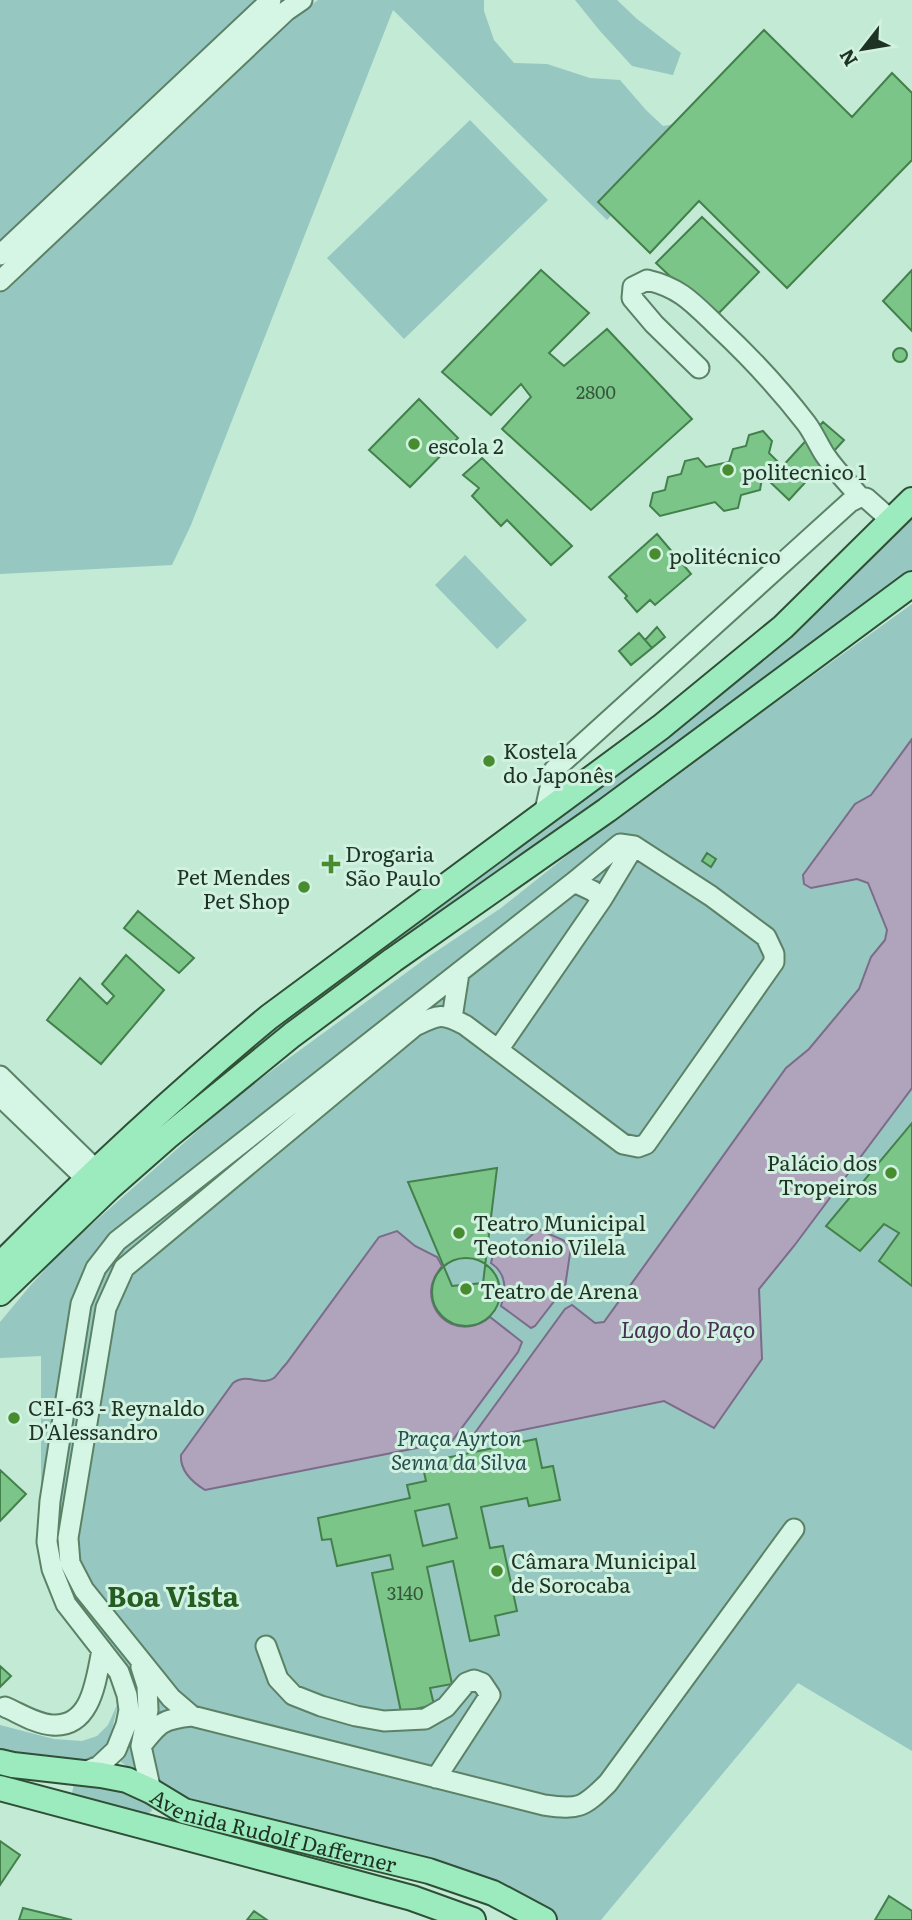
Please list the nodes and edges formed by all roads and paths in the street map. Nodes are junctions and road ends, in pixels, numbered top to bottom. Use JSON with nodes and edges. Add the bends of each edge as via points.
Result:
{"nodes":[{"id":1,"x":271,"y":0,"type":"edge"},
{"id":2,"x":302,"y":0,"type":"edge"},
{"id":3,"x":0,"y":255,"type":"edge"},
{"id":4,"x":0,"y":281,"type":"edge"},
{"id":5,"x":699,"y":368,"type":"dead end"},
{"id":6,"x":860,"y":497,"type":"junction"},
{"id":7,"x":912,"y":499,"type":"edge"},
{"id":8,"x":891,"y":520,"type":"junction"},
{"id":9,"x":912,"y":584,"type":"edge"},
{"id":10,"x":544,"y":815,"type":"junction"},
{"id":11,"x":634,"y":846,"type":"junction"},
{"id":12,"x":574,"y":882,"type":"junction"},
{"id":13,"x":603,"y":900,"type":"junction"},
{"id":14,"x":459,"y":972,"type":"junction"},
{"id":15,"x":445,"y":1017,"type":"junction"},
{"id":16,"x":498,"y":1050,"type":"junction"},
{"id":17,"x":0,"y":1076,"type":"edge"},
{"id":18,"x":0,"y":1096,"type":"edge"},
{"id":19,"x":91,"y":1174,"type":"junction"},
{"id":20,"x":0,"y":1265,"type":"edge"},
{"id":21,"x":0,"y":1293,"type":"edge"},
{"id":22,"x":794,"y":1529,"type":"dead end"},
{"id":23,"x":97,"y":1606,"type":"junction"},
{"id":24,"x":79,"y":1619,"type":"junction"},
{"id":25,"x":266,"y":1646,"type":"dead end"},
{"id":26,"x":102,"y":1650,"type":"junction"},
{"id":27,"x":139,"y":1659,"type":"junction"},
{"id":28,"x":5,"y":1707,"type":"dead end"},
{"id":29,"x":192,"y":1716,"type":"junction"},
{"id":30,"x":141,"y":1746,"type":"junction"},
{"id":31,"x":0,"y":1762,"type":"edge"},
{"id":32,"x":82,"y":1773,"type":"junction"},
{"id":33,"x":436,"y":1778,"type":"junction"},
{"id":34,"x":0,"y":1788,"type":"edge"},
{"id":35,"x":151,"y":1791,"type":"junction"},
{"id":36,"x":63,"y":1805,"type":"junction"},
{"id":37,"x":144,"y":1826,"type":"junction"},
{"id":38,"x":472,"y":1920,"type":"edge"},
{"id":39,"x":544,"y":1920,"type":"edge"}],
"edges":[{"from":1,"to":3,"type":"street"},
{"from":2,"to":4,"type":"street"},
{"from":5,"to":6,"type":"street","via":[[632,298],[633,287],[646,280],[662,284],[681,293],[705,315],[777,388]]},
{"from":6,"to":8,"type":"street"},
{"from":6,"to":10,"type":"street","via":[[554,770]]},
{"from":7,"to":8,"type":"main road"},
{"from":8,"to":10,"type":"main road","via":[[783,627]]},
{"from":9,"to":21,"type":"main road","via":[[292,1035],[167,1137]]},
{"from":10,"to":19,"type":"main road","via":[[269,1017]]},
{"from":11,"to":12,"type":"street","via":[[620,844]]},
{"from":11,"to":13,"type":"street"},
{"from":11,"to":16,"type":"street","via":[[766,937],[774,962],[646,1144],[638,1147],[623,1144]]},
{"from":12,"to":13,"type":"street"},
{"from":12,"to":14,"type":"street"},
{"from":13,"to":16,"type":"street"},
{"from":14,"to":15,"type":"street"},
{"from":14,"to":24,"type":"street","via":[[117,1241],[96,1268],[81,1304],[47,1542],[66,1604]]},
{"from":15,"to":16,"type":"street","via":[[465,1025]]},
{"from":15,"to":23,"type":"street","via":[[415,1026],[124,1268],[106,1308],[68,1538],[70,1563]]},
{"from":17,"to":19,"type":"street"},
{"from":18,"to":19,"type":"street"},
{"from":19,"to":20,"type":"main road"},
{"from":22,"to":33,"type":"street","via":[[592,1800],[572,1809]]},
{"from":23,"to":24,"type":"street"},
{"from":23,"to":27,"type":"street"},
{"from":24,"to":26,"type":"street"},
{"from":25,"to":33,"type":"street","via":[[278,1679],[293,1695],[384,1721],[425,1719],[446,1707],[466,1683],[482,1684],[490,1695]]},
{"from":26,"to":28,"type":"street","via":[[89,1705],[68,1723],[51,1725]]},
{"from":26,"to":32,"type":"street","via":[[119,1672],[129,1710],[116,1750],[99,1766]]},
{"from":27,"to":29,"type":"street"},
{"from":27,"to":30,"type":"street","via":[[148,1686]]},
{"from":29,"to":30,"type":"street","via":[[171,1718],[156,1726]]},
{"from":29,"to":33,"type":"street"},
{"from":30,"to":35,"type":"street"},
{"from":31,"to":32,"type":"main road","name":"Avenida Rudolf Dafferner"},
{"from":32,"to":35,"type":"main road","name":"Avenida Rudolf Dafferner","via":[[127,1780]]},
{"from":32,"to":36,"type":"main road","via":[[67,1782]]},
{"from":34,"to":36,"type":"main road","name":"Avenida Rudolf Dafferner"},
{"from":35,"to":37,"type":"main road","via":[[165,1812]]},
{"from":35,"to":39,"type":"main road","name":"Avenida Rudolf Dafferner","via":[[184,1811],[429,1871],[493,1893]]},
{"from":36,"to":37,"type":"main road","name":"Avenida Rudolf Dafferner"},
{"from":37,"to":38,"type":"main road","name":"Avenida Rudolf Dafferner","via":[[412,1898]]}]}
